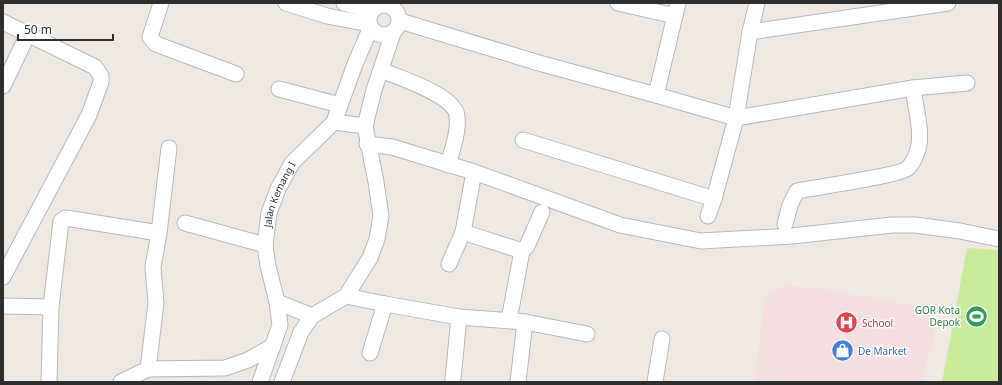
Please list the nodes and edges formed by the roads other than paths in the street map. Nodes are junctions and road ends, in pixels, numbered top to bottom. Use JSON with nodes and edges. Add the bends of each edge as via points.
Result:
{"nodes":[{"id":1,"x":161,"y":3,"type":"edge"},
{"id":2,"x":286,"y":3,"type":"edge"},
{"id":3,"x":344,"y":3,"type":"edge"},
{"id":4,"x":618,"y":3,"type":"edge"},
{"id":5,"x":757,"y":3,"type":"edge"},
{"id":6,"x":948,"y":3,"type":"edge"},
{"id":7,"x":677,"y":10,"type":"edge"},
{"id":8,"x":374,"y":14,"type":"edge"},
{"id":9,"x":396,"y":16,"type":"edge"},
{"id":10,"x":3,"y":22,"type":"edge"},
{"id":11,"x":750,"y":32,"type":"junction"},
{"id":12,"x":28,"y":34,"type":"junction"},
{"id":13,"x":381,"y":70,"type":"junction"},
{"id":14,"x":236,"y":74,"type":"dead end"},
{"id":15,"x":967,"y":83,"type":"dead end"},
{"id":16,"x":3,"y":86,"type":"edge"},
{"id":17,"x":913,"y":88,"type":"junction"},
{"id":18,"x":279,"y":90,"type":"dead end"},
{"id":19,"x":656,"y":95,"type":"junction"},
{"id":20,"x":340,"y":105,"type":"junction"},
{"id":21,"x":736,"y":118,"type":"junction"},
{"id":22,"x":334,"y":122,"type":"junction"},
{"id":23,"x":365,"y":126,"type":"junction"},
{"id":24,"x":523,"y":140,"type":"dead end"},
{"id":25,"x":367,"y":144,"type":"junction"},
{"id":26,"x":169,"y":148,"type":"dead end"},
{"id":27,"x":448,"y":165,"type":"junction"},
{"id":28,"x":474,"y":172,"type":"junction"},
{"id":29,"x":714,"y":199,"type":"junction"},
{"id":30,"x":542,"y":212,"type":"dead end"},
{"id":31,"x":708,"y":216,"type":"dead end"},
{"id":32,"x":185,"y":223,"type":"dead end"},
{"id":33,"x":785,"y":224,"type":"dead end"},
{"id":34,"x":159,"y":232,"type":"junction"},
{"id":35,"x":463,"y":232,"type":"junction"},
{"id":36,"x":999,"y":239,"type":"edge"},
{"id":37,"x":265,"y":245,"type":"junction"},
{"id":38,"x":522,"y":251,"type":"junction"},
{"id":39,"x":449,"y":264,"type":"dead end"},
{"id":40,"x":3,"y":277,"type":"edge"},
{"id":41,"x":346,"y":296,"type":"junction"},
{"id":42,"x":277,"y":302,"type":"junction"},
{"id":43,"x":385,"y":304,"type":"junction"},
{"id":44,"x":3,"y":306,"type":"edge"},
{"id":45,"x":51,"y":307,"type":"junction"},
{"id":46,"x":312,"y":316,"type":"junction"},
{"id":47,"x":459,"y":317,"type":"junction"},
{"id":48,"x":509,"y":320,"type":"junction"},
{"id":49,"x":525,"y":322,"type":"junction"},
{"id":50,"x":587,"y":334,"type":"dead end"},
{"id":51,"x":662,"y":339,"type":"dead end"},
{"id":52,"x":271,"y":351,"type":"junction"},
{"id":53,"x":370,"y":353,"type":"dead end"},
{"id":54,"x":148,"y":369,"type":"junction"},
{"id":55,"x":453,"y":379,"type":"dead end"},
{"id":56,"x":49,"y":382,"type":"edge"},
{"id":57,"x":122,"y":382,"type":"edge"},
{"id":58,"x":260,"y":382,"type":"edge"},
{"id":59,"x":282,"y":382,"type":"edge"},
{"id":60,"x":518,"y":382,"type":"edge"},
{"id":61,"x":655,"y":382,"type":"edge"}],
"edges":[{"from":1,"to":14,"type":"street","via":[[150,36],[151,40]]},
{"from":2,"to":8,"type":"street","via":[[327,16]]},
{"from":3,"to":8,"type":"street"},
{"from":4,"to":7,"type":"street"},
{"from":5,"to":11,"type":"street"},
{"from":6,"to":11,"type":"street"},
{"from":7,"to":19,"type":"street"},
{"from":8,"to":9,"type":"street","via":[[385,4]]},
{"from":8,"to":9,"type":"street","via":[[378,34],[383,35]]},
{"from":8,"to":20,"type":"street","name":"Jalan Kemang I"},
{"from":9,"to":13,"type":"street"},
{"from":9,"to":19,"type":"street","via":[[539,63]]},
{"from":10,"to":12,"type":"street"},
{"from":11,"to":21,"type":"street"},
{"from":12,"to":16,"type":"street"},
{"from":12,"to":40,"type":"street","via":[[95,67],[102,82],[89,115]]},
{"from":13,"to":23,"type":"street"},
{"from":13,"to":27,"type":"street","via":[[434,93],[454,107],[458,115],[457,129]]},
{"from":15,"to":17,"type":"street"},
{"from":17,"to":21,"type":"street"},
{"from":17,"to":33,"type":"street","via":[[919,148],[907,169],[797,191]]},
{"from":18,"to":20,"type":"street"},
{"from":19,"to":21,"type":"street"},
{"from":20,"to":22,"type":"street","name":"Jalan Kemang I"},
{"from":21,"to":29,"type":"street"},
{"from":22,"to":23,"type":"street"},
{"from":22,"to":37,"type":"street","name":"Jalan Kemang I","via":[[292,163],[281,182],[268,213]]},
{"from":23,"to":25,"type":"street"},
{"from":24,"to":29,"type":"street"},
{"from":25,"to":27,"type":"street","via":[[392,147]]},
{"from":25,"to":41,"type":"street","via":[[381,216],[370,258]]},
{"from":26,"to":34,"type":"street"},
{"from":27,"to":28,"type":"street"},
{"from":28,"to":35,"type":"street"},
{"from":28,"to":36,"type":"street","via":[[620,225],[701,240],[792,236],[892,225],[952,230]]},
{"from":29,"to":31,"type":"street"},
{"from":30,"to":38,"type":"street","via":[[527,246]]},
{"from":32,"to":37,"type":"street"},
{"from":34,"to":45,"type":"street","via":[[63,219]]},
{"from":34,"to":54,"type":"street","via":[[153,267],[156,303]]},
{"from":35,"to":38,"type":"street"},
{"from":35,"to":39,"type":"street"},
{"from":37,"to":42,"type":"street","name":"Jalan Kemang I"},
{"from":38,"to":48,"type":"street"},
{"from":41,"to":43,"type":"street"},
{"from":41,"to":46,"type":"street"},
{"from":42,"to":46,"type":"street"},
{"from":42,"to":52,"type":"street","name":"Jalan Kemang I","via":[[280,325]]},
{"from":43,"to":47,"type":"street"},
{"from":43,"to":53,"type":"street"},
{"from":44,"to":45,"type":"street"},
{"from":45,"to":56,"type":"street"},
{"from":46,"to":59,"type":"street","via":[[301,332]]},
{"from":47,"to":48,"type":"street"},
{"from":47,"to":55,"type":"street"},
{"from":48,"to":49,"type":"street"},
{"from":49,"to":50,"type":"street"},
{"from":49,"to":60,"type":"street"},
{"from":51,"to":61,"type":"street"},
{"from":52,"to":54,"type":"street","via":[[225,368]]},
{"from":52,"to":58,"type":"street","name":"Jalan Kemang I"},
{"from":54,"to":57,"type":"street"}]}
